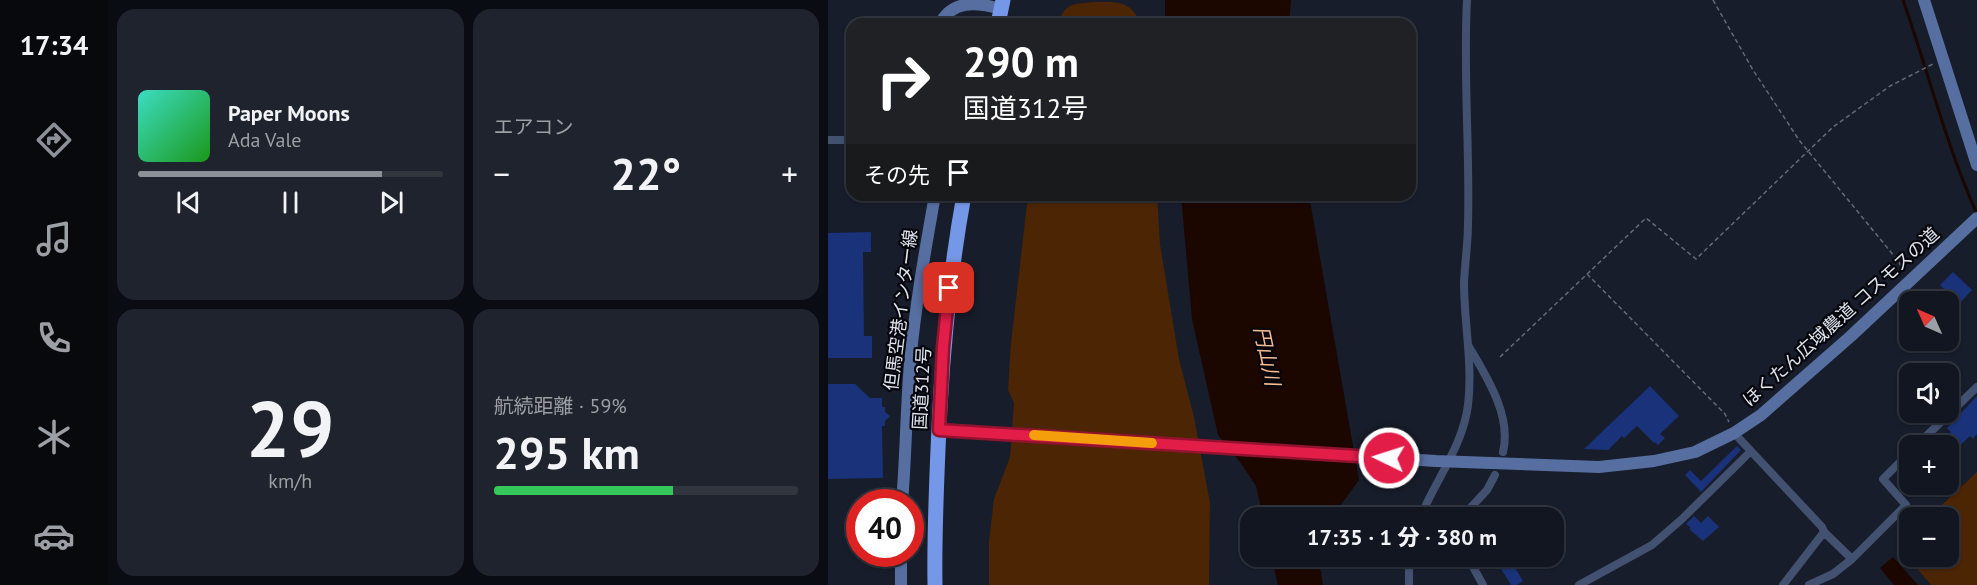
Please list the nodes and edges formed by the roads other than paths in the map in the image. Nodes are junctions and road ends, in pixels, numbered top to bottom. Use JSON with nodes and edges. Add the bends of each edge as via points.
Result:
{"nodes":[{"id":1,"x":1467,"y":0,"type":"edge"},
{"id":2,"x":1926,"y":1,"type":"edge"},
{"id":3,"x":1002,"y":4,"type":"edge"},
{"id":4,"x":943,"y":18,"type":"edge"},
{"id":5,"x":828,"y":140,"type":"edge"},
{"id":6,"x":846,"y":140,"type":"edge"},
{"id":7,"x":1977,"y":165,"type":"edge"},
{"id":8,"x":934,"y":201,"type":"edge"},
{"id":9,"x":963,"y":201,"type":"edge"},
{"id":10,"x":1977,"y":218,"type":"edge"},
{"id":11,"x":1468,"y":344,"type":"junction"},
{"id":12,"x":1977,"y":387,"type":"edge"},
{"id":13,"x":939,"y":430,"type":"junction"},
{"id":14,"x":1734,"y":433,"type":"junction"},
{"id":15,"x":1927,"y":435,"type":"edge"},
{"id":16,"x":1503,"y":452,"type":"dead end"},
{"id":17,"x":1750,"y":452,"type":"junction"},
{"id":18,"x":1442,"y":461,"type":"junction"},
{"id":19,"x":1899,"y":463,"type":"edge"},
{"id":20,"x":1495,"y":475,"type":"dead end"},
{"id":21,"x":904,"y":489,"type":"edge"},
{"id":22,"x":1424,"y":507,"type":"edge"},
{"id":23,"x":1471,"y":507,"type":"edge"},
{"id":24,"x":1824,"y":532,"type":"junction"},
{"id":25,"x":1852,"y":558,"type":"junction"},
{"id":26,"x":901,"y":567,"type":"edge"},
{"id":27,"x":1409,"y":567,"type":"edge"},
{"id":28,"x":1473,"y":567,"type":"edge"},
{"id":29,"x":901,"y":585,"type":"edge"},
{"id":30,"x":935,"y":585,"type":"edge"},
{"id":31,"x":1410,"y":585,"type":"edge"},
{"id":32,"x":1483,"y":585,"type":"edge"},
{"id":33,"x":1579,"y":585,"type":"edge"},
{"id":34,"x":1783,"y":585,"type":"edge"},
{"id":35,"x":1809,"y":585,"type":"edge"}],
"edges":[{"from":1,"to":11,"type":"street","via":[[1468,224],[1464,281]]},
{"from":2,"to":7,"type":"street"},
{"from":3,"to":4,"type":"street","via":[[960,3]]},
{"from":5,"to":6,"type":"street"},
{"from":8,"to":21,"type":"street","name":"但馬空港インター線","via":[[909,366]]},
{"from":9,"to":13,"type":"highway","name":"国道312号","via":[[949,288]]},
{"from":10,"to":14,"type":"street","name":"ほくたん広域農道 コスモスの道","via":[[1792,388]]},
{"from":11,"to":16,"type":"street","via":[[1504,420]]},
{"from":11,"to":18,"type":"street","via":[[1468,406],[1462,430]]},
{"from":12,"to":15,"type":"street"},
{"from":13,"to":18,"type":"street","name":"ほくたん広域農道 コスモスの道"},
{"from":13,"to":30,"type":"highway","name":"国道312号"},
{"from":14,"to":17,"type":"street"},
{"from":14,"to":18,"type":"street","name":"ほくたん広域農道 コスモスの道","via":[[1695,452],[1610,466]]},
{"from":17,"to":24,"type":"street"},
{"from":17,"to":33,"type":"street","via":[[1652,545]]},
{"from":18,"to":22,"type":"street"},
{"from":19,"to":25,"type":"street","via":[[1883,479],[1906,505]]},
{"from":20,"to":23,"type":"street"},
{"from":24,"to":25,"type":"street"},
{"from":24,"to":34,"type":"street"},
{"from":25,"to":35,"type":"street","via":[[1833,574]]},
{"from":26,"to":29,"type":"street"},
{"from":27,"to":31,"type":"street"},
{"from":28,"to":32,"type":"street"}]}
